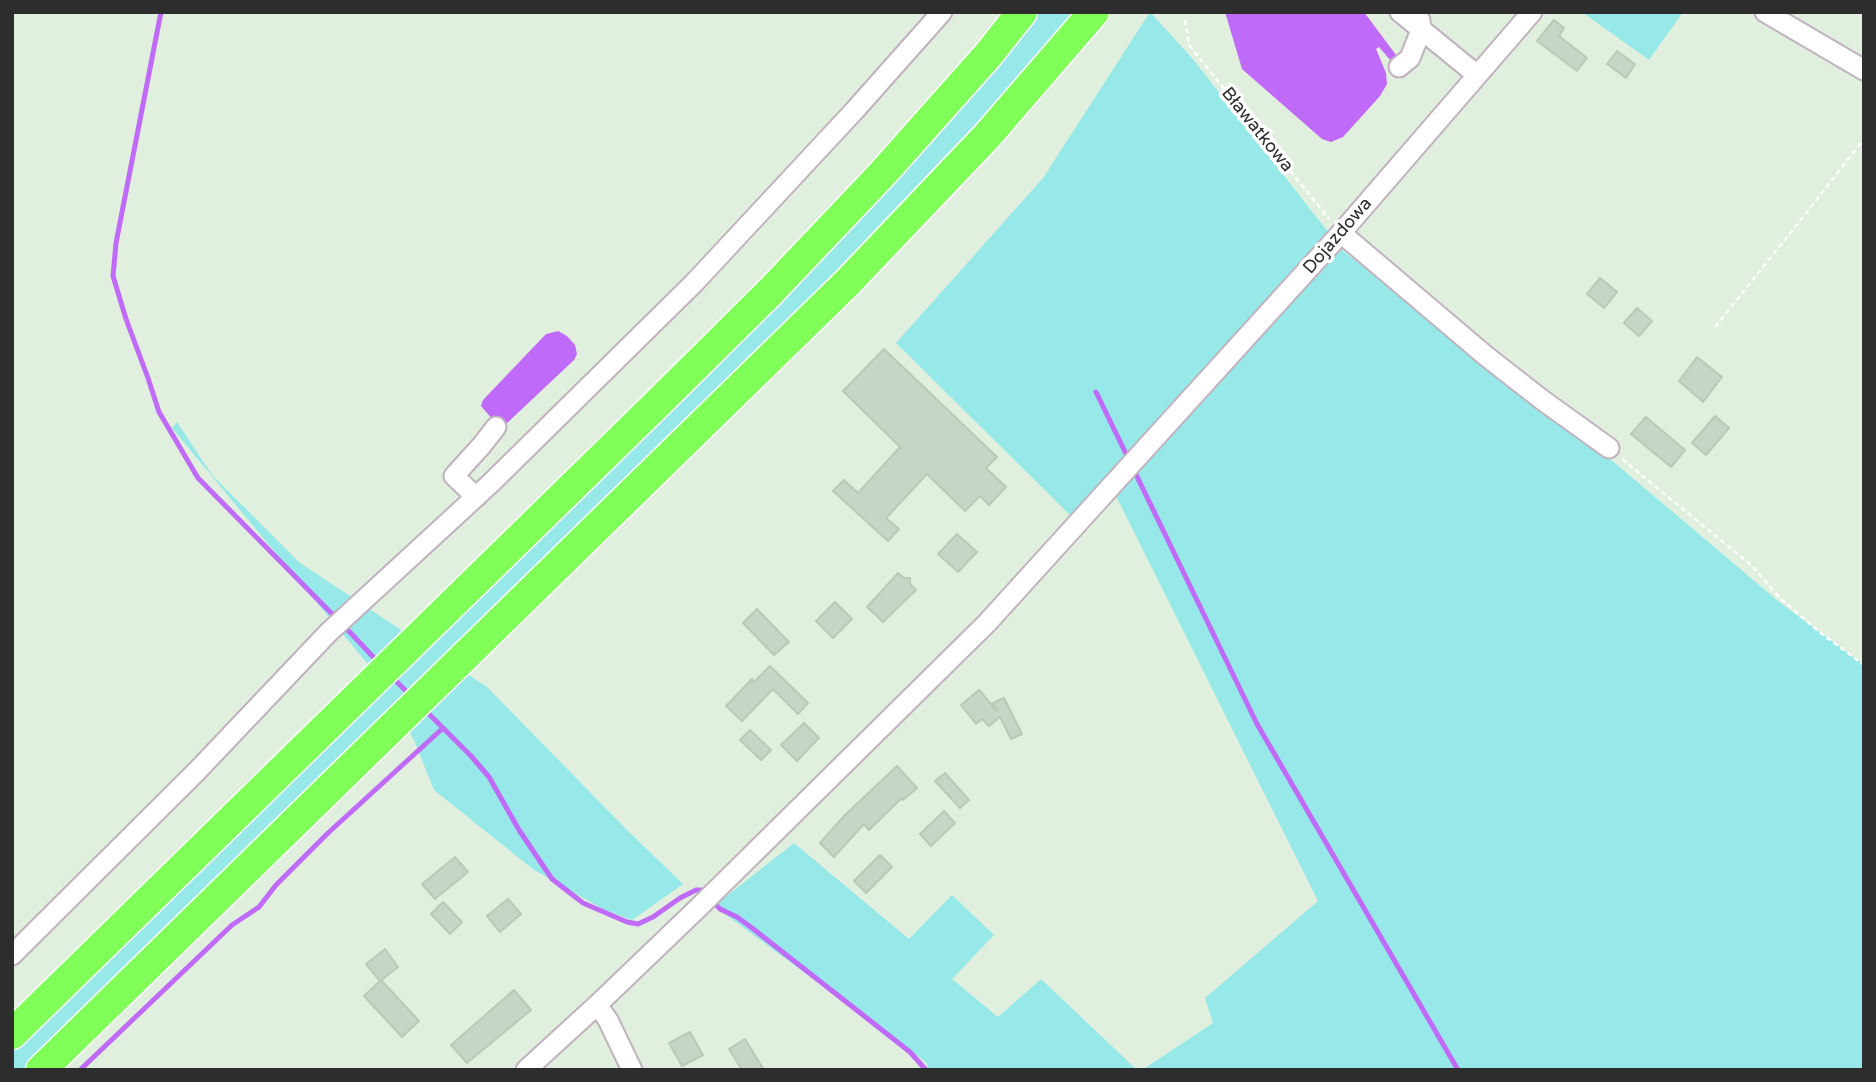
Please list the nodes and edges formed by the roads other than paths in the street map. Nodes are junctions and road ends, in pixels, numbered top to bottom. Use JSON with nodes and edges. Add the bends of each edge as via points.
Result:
{"nodes":[{"id":1,"x":942,"y":12,"type":"edge"},
{"id":2,"x":1022,"y":12,"type":"edge"},
{"id":3,"x":1094,"y":12,"type":"edge"},
{"id":4,"x":1400,"y":12,"type":"edge"},
{"id":5,"x":1532,"y":12,"type":"edge"},
{"id":6,"x":1765,"y":12,"type":"edge"},
{"id":7,"x":1420,"y":21,"type":"edge"},
{"id":8,"x":1399,"y":67,"type":"dead end"},
{"id":9,"x":1864,"y":70,"type":"edge"},
{"id":10,"x":1478,"y":75,"type":"junction"},
{"id":11,"x":1341,"y":233,"type":"junction"},
{"id":12,"x":496,"y":427,"type":"dead end"},
{"id":13,"x":1609,"y":448,"type":"road end"},
{"id":14,"x":476,"y":497,"type":"junction"},
{"id":15,"x":12,"y":955,"type":"edge"},
{"id":16,"x":597,"y":1005,"type":"junction"},
{"id":17,"x":12,"y":1034,"type":"edge"},
{"id":18,"x":41,"y":1070,"type":"edge"},
{"id":19,"x":526,"y":1070,"type":"edge"},
{"id":20,"x":632,"y":1070,"type":"edge"}],
"edges":[{"from":1,"to":14,"type":"street","via":[[732,243]]},
{"from":2,"to":17,"type":"highway","via":[[813,248]]},
{"from":3,"to":18,"type":"highway","via":[[987,136],[874,255]]},
{"from":4,"to":7,"type":"street"},
{"from":5,"to":10,"type":"street","name":"Dojazdowa"},
{"from":6,"to":9,"type":"street"},
{"from":7,"to":8,"type":"street","via":[[1410,58]]},
{"from":7,"to":10,"type":"street"},
{"from":10,"to":11,"type":"street","name":"Dojazdowa"},
{"from":11,"to":13,"type":"street","via":[[1486,356]]},
{"from":11,"to":16,"type":"street","name":"Dojazdowa","via":[[974,637]]},
{"from":12,"to":14,"type":"street","via":[[454,475]]},
{"from":14,"to":15,"type":"street","via":[[328,632],[197,771]]},
{"from":16,"to":19,"type":"street","name":"Dojazdowa"},
{"from":16,"to":20,"type":"street"}]}
